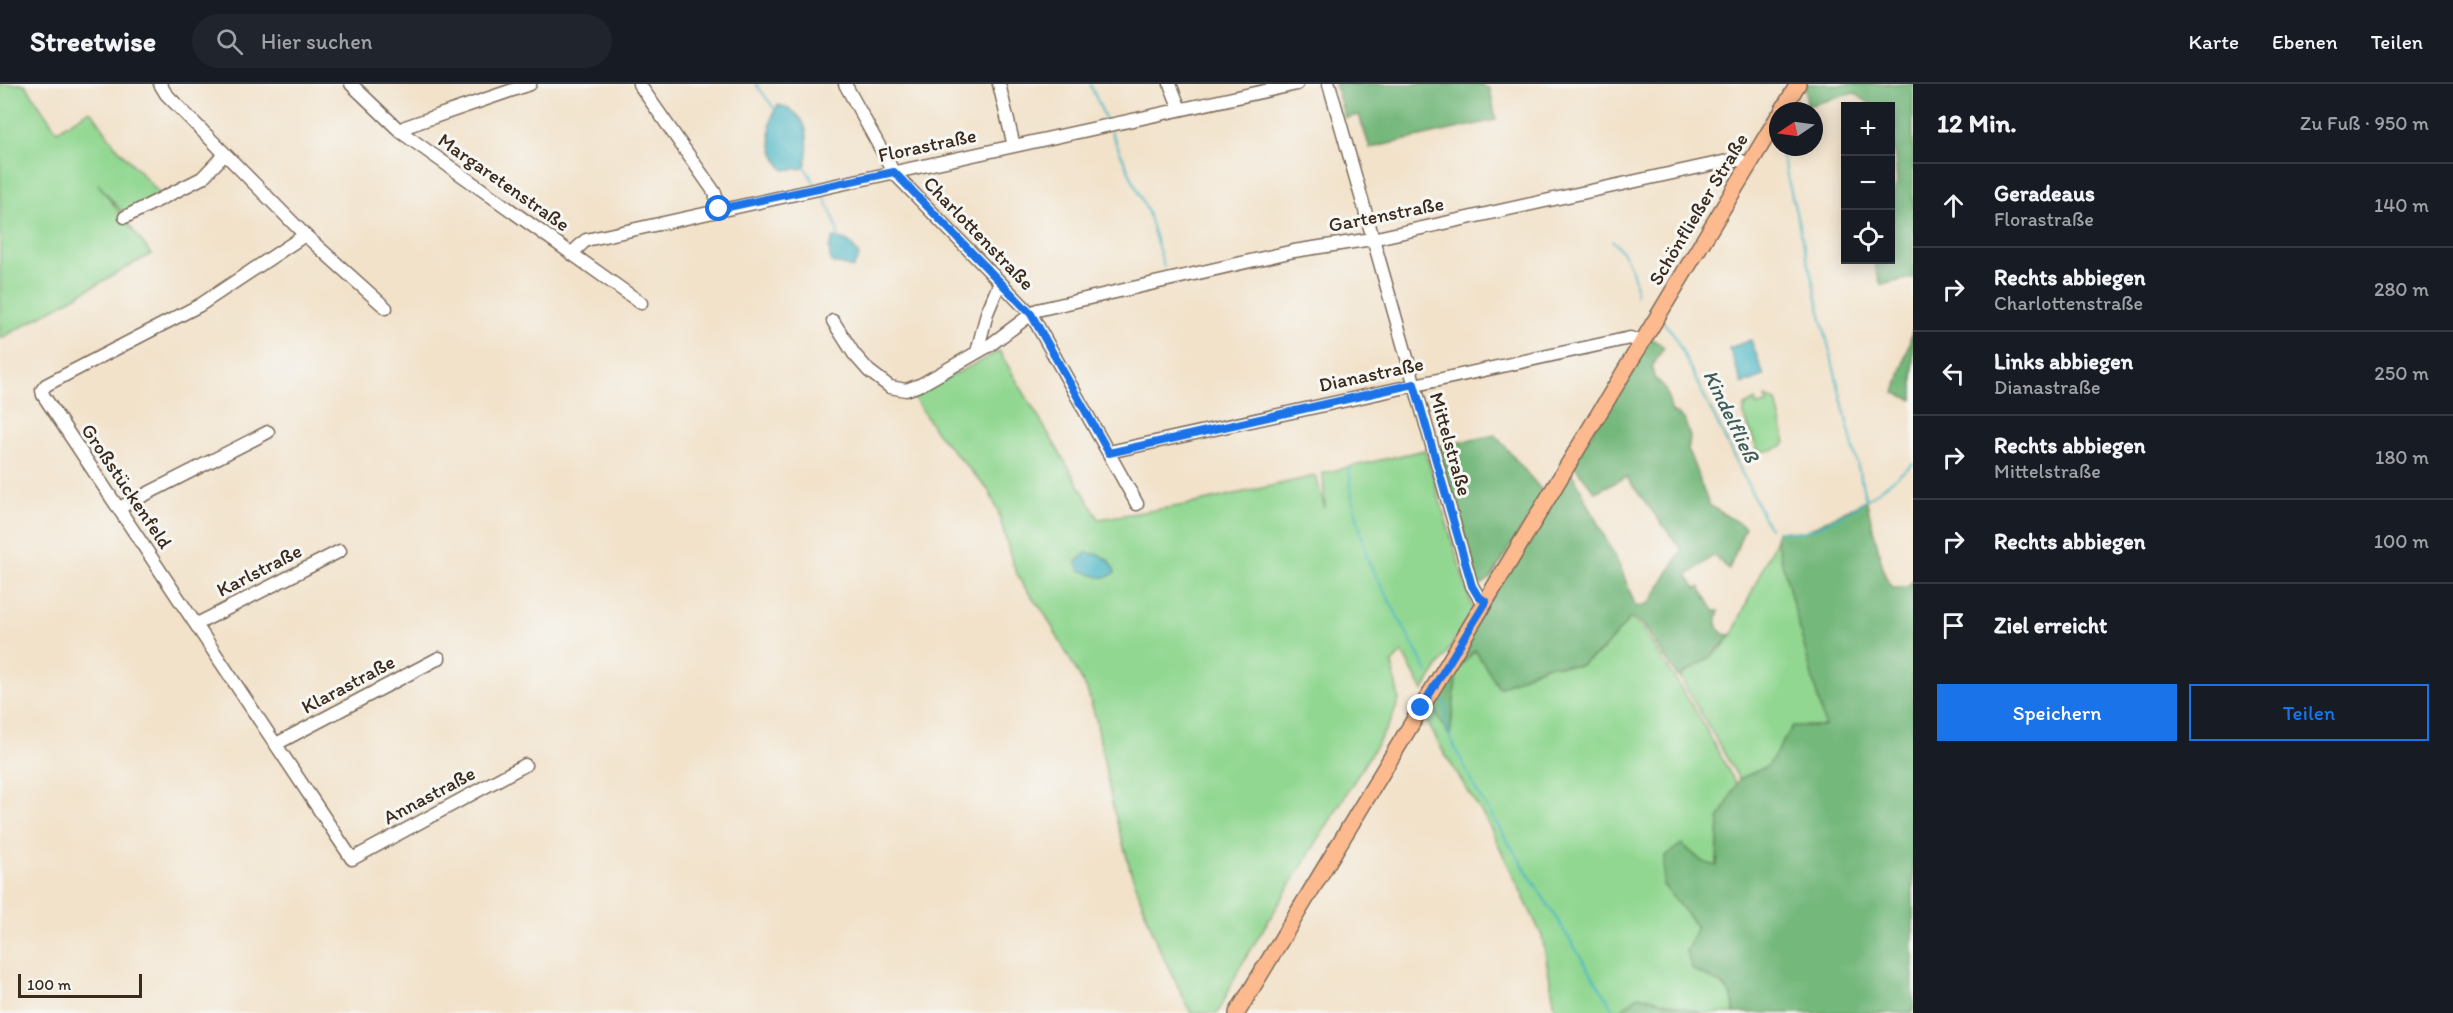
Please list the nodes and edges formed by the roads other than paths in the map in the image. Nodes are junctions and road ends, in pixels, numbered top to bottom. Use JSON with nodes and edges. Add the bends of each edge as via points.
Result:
{"nodes":[{"id":1,"x":160,"y":84,"type":"edge"},
{"id":2,"x":351,"y":84,"type":"edge"},
{"id":3,"x":530,"y":84,"type":"edge"},
{"id":4,"x":639,"y":84,"type":"edge"},
{"id":5,"x":845,"y":84,"type":"edge"},
{"id":6,"x":999,"y":84,"type":"edge"},
{"id":7,"x":1170,"y":84,"type":"edge"},
{"id":8,"x":1297,"y":84,"type":"edge"},
{"id":9,"x":1329,"y":84,"type":"edge"},
{"id":10,"x":1798,"y":84,"type":"edge"},
{"id":11,"x":1787,"y":102,"type":"edge"},
{"id":12,"x":1180,"y":109,"type":"junction"},
{"id":13,"x":401,"y":132,"type":"junction"},
{"id":14,"x":1769,"y":132,"type":"edge"},
{"id":15,"x":1014,"y":146,"type":"junction"},
{"id":16,"x":225,"y":154,"type":"junction"},
{"id":17,"x":1750,"y":165,"type":"junction"},
{"id":18,"x":894,"y":172,"type":"junction"},
{"id":19,"x":719,"y":209,"type":"junction"},
{"id":20,"x":126,"y":217,"type":"dead end"},
{"id":21,"x":305,"y":235,"type":"junction"},
{"id":22,"x":1372,"y":239,"type":"junction"},
{"id":23,"x":571,"y":254,"type":"junction"},
{"id":24,"x":1000,"y":282,"type":"junction"},
{"id":25,"x":641,"y":303,"type":"dead end"},
{"id":26,"x":386,"y":308,"type":"dead end"},
{"id":27,"x":1031,"y":314,"type":"junction"},
{"id":28,"x":833,"y":321,"type":"dead end"},
{"id":29,"x":1641,"y":342,"type":"junction"},
{"id":30,"x":977,"y":352,"type":"junction"},
{"id":31,"x":1414,"y":384,"type":"junction"},
{"id":32,"x":268,"y":432,"type":"dead end"},
{"id":33,"x":1109,"y":453,"type":"junction"},
{"id":34,"x":1137,"y":504,"type":"dead end"},
{"id":35,"x":119,"y":508,"type":"junction"},
{"id":36,"x":340,"y":551,"type":"dead end"},
{"id":37,"x":1486,"y":602,"type":"junction"},
{"id":38,"x":197,"y":624,"type":"junction"},
{"id":39,"x":439,"y":658,"type":"dead end"},
{"id":40,"x":276,"y":744,"type":"junction"},
{"id":41,"x":525,"y":765,"type":"dead end"},
{"id":42,"x":352,"y":859,"type":"joint"},
{"id":43,"x":1237,"y":1013,"type":"edge"}],
"edges":[{"from":1,"to":16,"type":"street"},
{"from":2,"to":13,"type":"street","name":"Margaretenstraße"},
{"from":3,"to":13,"type":"street","via":[[405,127]]},
{"from":4,"to":19,"type":"street","via":[[715,194]]},
{"from":5,"to":18,"type":"street","name":"Charlottenstraße"},
{"from":6,"to":15,"type":"street"},
{"from":7,"to":12,"type":"street"},
{"from":8,"to":12,"type":"street","name":"Florastraße"},
{"from":9,"to":22,"type":"street","name":"Mittelstraße"},
{"from":10,"to":11,"type":"main road"},
{"from":12,"to":15,"type":"street","name":"Florastraße"},
{"from":13,"to":23,"type":"street","name":"Margaretenstraße"},
{"from":14,"to":17,"type":"main road","name":"Schönfließer Straße"},
{"from":15,"to":18,"type":"street","name":"Florastraße"},
{"from":16,"to":20,"type":"street","via":[[202,178]]},
{"from":16,"to":21,"type":"street"},
{"from":17,"to":22,"type":"street","name":"Gartenstraße","via":[[1737,159]]},
{"from":17,"to":29,"type":"main road","name":"Schönfließer Straße"},
{"from":18,"to":19,"type":"street","name":"Florastraße"},
{"from":18,"to":24,"type":"street","name":"Charlottenstraße"},
{"from":19,"to":23,"type":"street","name":"Florastraße","via":[[586,240]]},
{"from":21,"to":26,"type":"street"},
{"from":21,"to":35,"type":"street","name":"Großstückenfeld","via":[[200,305],[44,387],[43,395]]},
{"from":22,"to":27,"type":"street","name":"Gartenstraße","via":[[1294,251]]},
{"from":22,"to":31,"type":"street","name":"Mittelstraße"},
{"from":23,"to":25,"type":"street","name":"Margaretenstraße"},
{"from":24,"to":27,"type":"street","name":"Charlottenstraße"},
{"from":24,"to":30,"type":"street"},
{"from":27,"to":30,"type":"street","name":"Gartenstraße"},
{"from":27,"to":33,"type":"street","name":"Charlottenstraße"},
{"from":28,"to":30,"type":"street","name":"Gartenstraße","via":[[870,371],[899,390],[922,384]]},
{"from":29,"to":31,"type":"street","name":"Dianastraße","via":[[1630,338]]},
{"from":29,"to":37,"type":"main road","name":"Schönfließer Straße"},
{"from":31,"to":33,"type":"street","name":"Dianastraße"},
{"from":31,"to":37,"type":"street","name":"Mittelstraße","via":[[1472,586]]},
{"from":32,"to":35,"type":"street"},
{"from":33,"to":34,"type":"street","name":"Charlottenstraße"},
{"from":35,"to":38,"type":"street","name":"Großstückenfeld"},
{"from":36,"to":38,"type":"street","name":"Karlstraße"},
{"from":37,"to":43,"type":"main road","name":"Schönfließer Straße"},
{"from":38,"to":40,"type":"street","name":"Großstückenfeld"},
{"from":39,"to":40,"type":"street","name":"Klarastraße"},
{"from":40,"to":42,"type":"street","name":"Großstückenfeld"},
{"from":41,"to":42,"type":"street","name":"Annastraße"}]}
